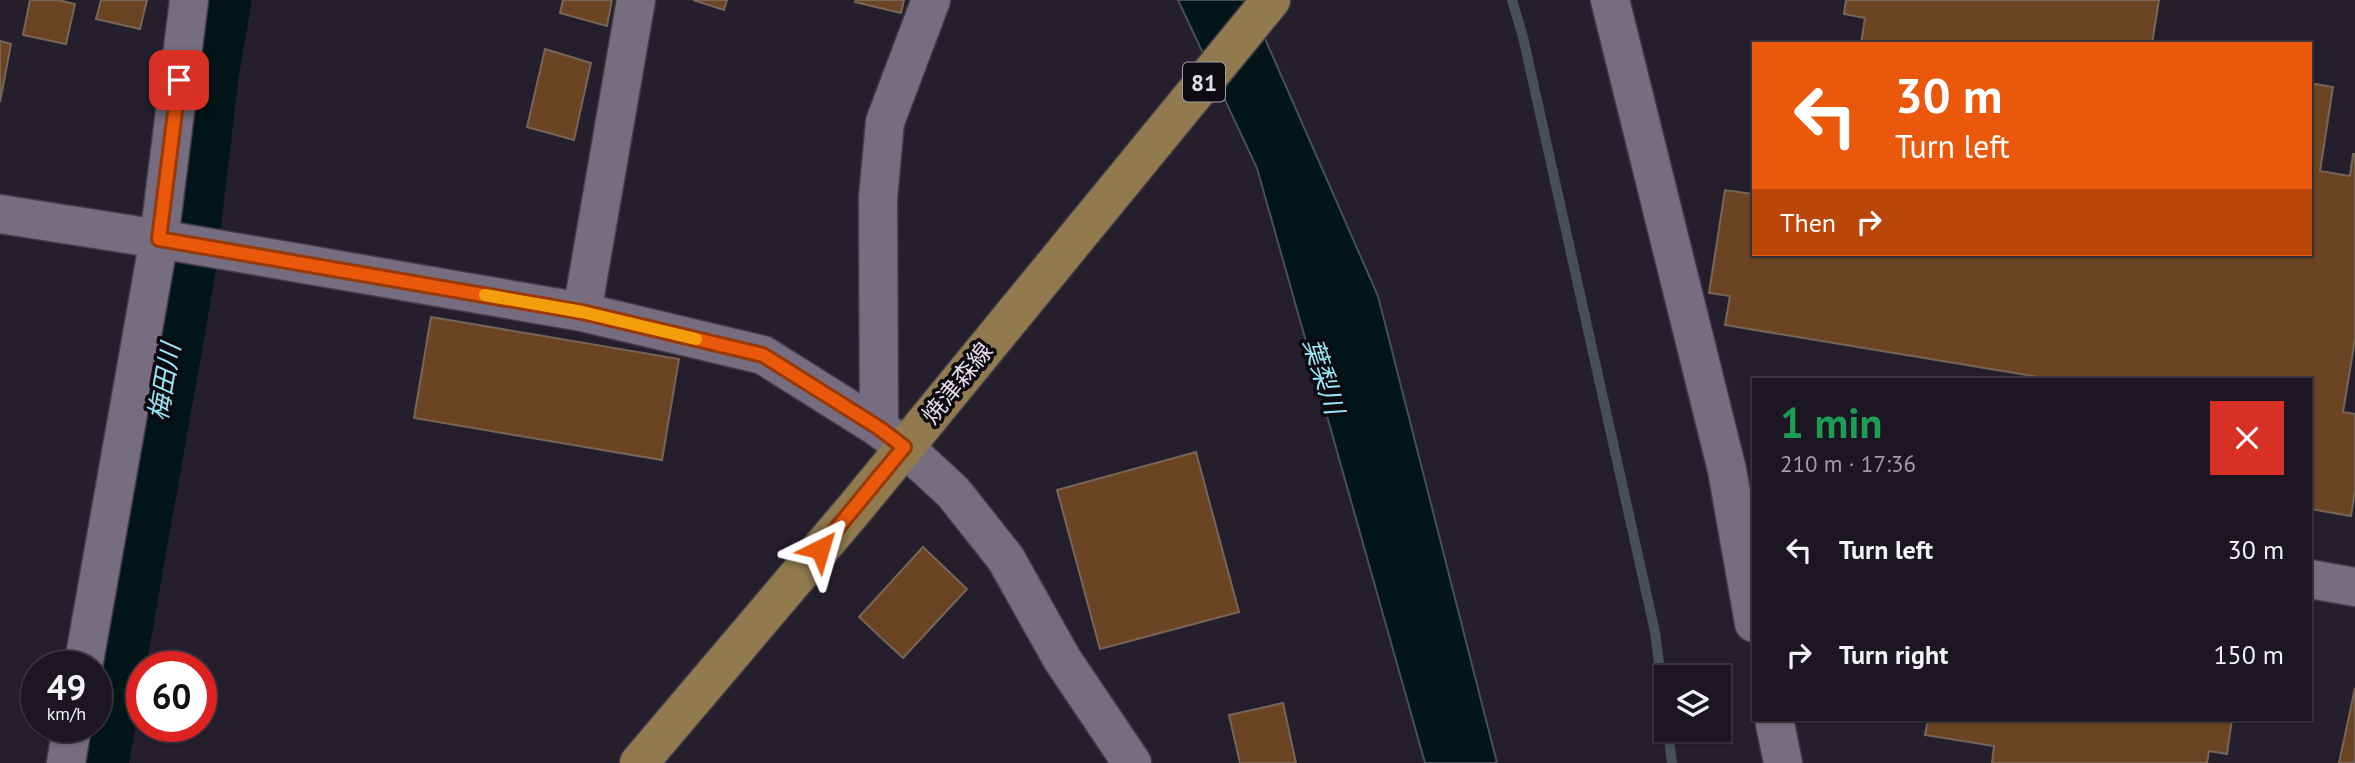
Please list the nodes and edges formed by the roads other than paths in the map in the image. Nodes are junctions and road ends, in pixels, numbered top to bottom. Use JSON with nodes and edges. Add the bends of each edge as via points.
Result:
{"nodes":[{"id":1,"x":190,"y":0,"type":"edge"},
{"id":2,"x":636,"y":0,"type":"edge"},
{"id":3,"x":931,"y":0,"type":"edge"},
{"id":4,"x":1271,"y":0,"type":"edge"},
{"id":5,"x":1610,"y":0,"type":"edge"},
{"id":6,"x":0,"y":214,"type":"edge"},
{"id":7,"x":159,"y":239,"type":"junction"},
{"id":8,"x":582,"y":312,"type":"junction"},
{"id":9,"x":892,"y":437,"type":"junction"},
{"id":10,"x":1740,"y":473,"type":"edge"},
{"id":11,"x":2312,"y":579,"type":"edge"},
{"id":12,"x":2355,"y":587,"type":"edge"},
{"id":13,"x":1752,"y":601,"type":"edge"},
{"id":14,"x":86,"y":651,"type":"edge"},
{"id":15,"x":1774,"y":721,"type":"edge"},
{"id":16,"x":69,"y":742,"type":"edge"},
{"id":17,"x":66,"y":763,"type":"edge"},
{"id":18,"x":639,"y":763,"type":"edge"},
{"id":19,"x":1132,"y":763,"type":"edge"},
{"id":20,"x":1783,"y":763,"type":"edge"}],
"edges":[{"from":1,"to":7,"type":"street"},
{"from":2,"to":8,"type":"street"},
{"from":3,"to":9,"type":"street","via":[[885,121],[877,198]]},
{"from":4,"to":9,"type":"main road","name":"焼津森線","number":"81","via":[[1136,164]]},
{"from":5,"to":10,"type":"street"},
{"from":6,"to":7,"type":"street"},
{"from":7,"to":8,"type":"street"},
{"from":7,"to":14,"type":"street"},
{"from":8,"to":9,"type":"street","via":[[763,355]]},
{"from":9,"to":18,"type":"main road","name":"焼津森線","number":"81"},
{"from":9,"to":19,"type":"street","via":[[953,492],[1006,559],[1062,659]]},
{"from":10,"to":13,"type":"street"},
{"from":11,"to":12,"type":"street"},
{"from":15,"to":20,"type":"street"},
{"from":16,"to":17,"type":"street"}]}
